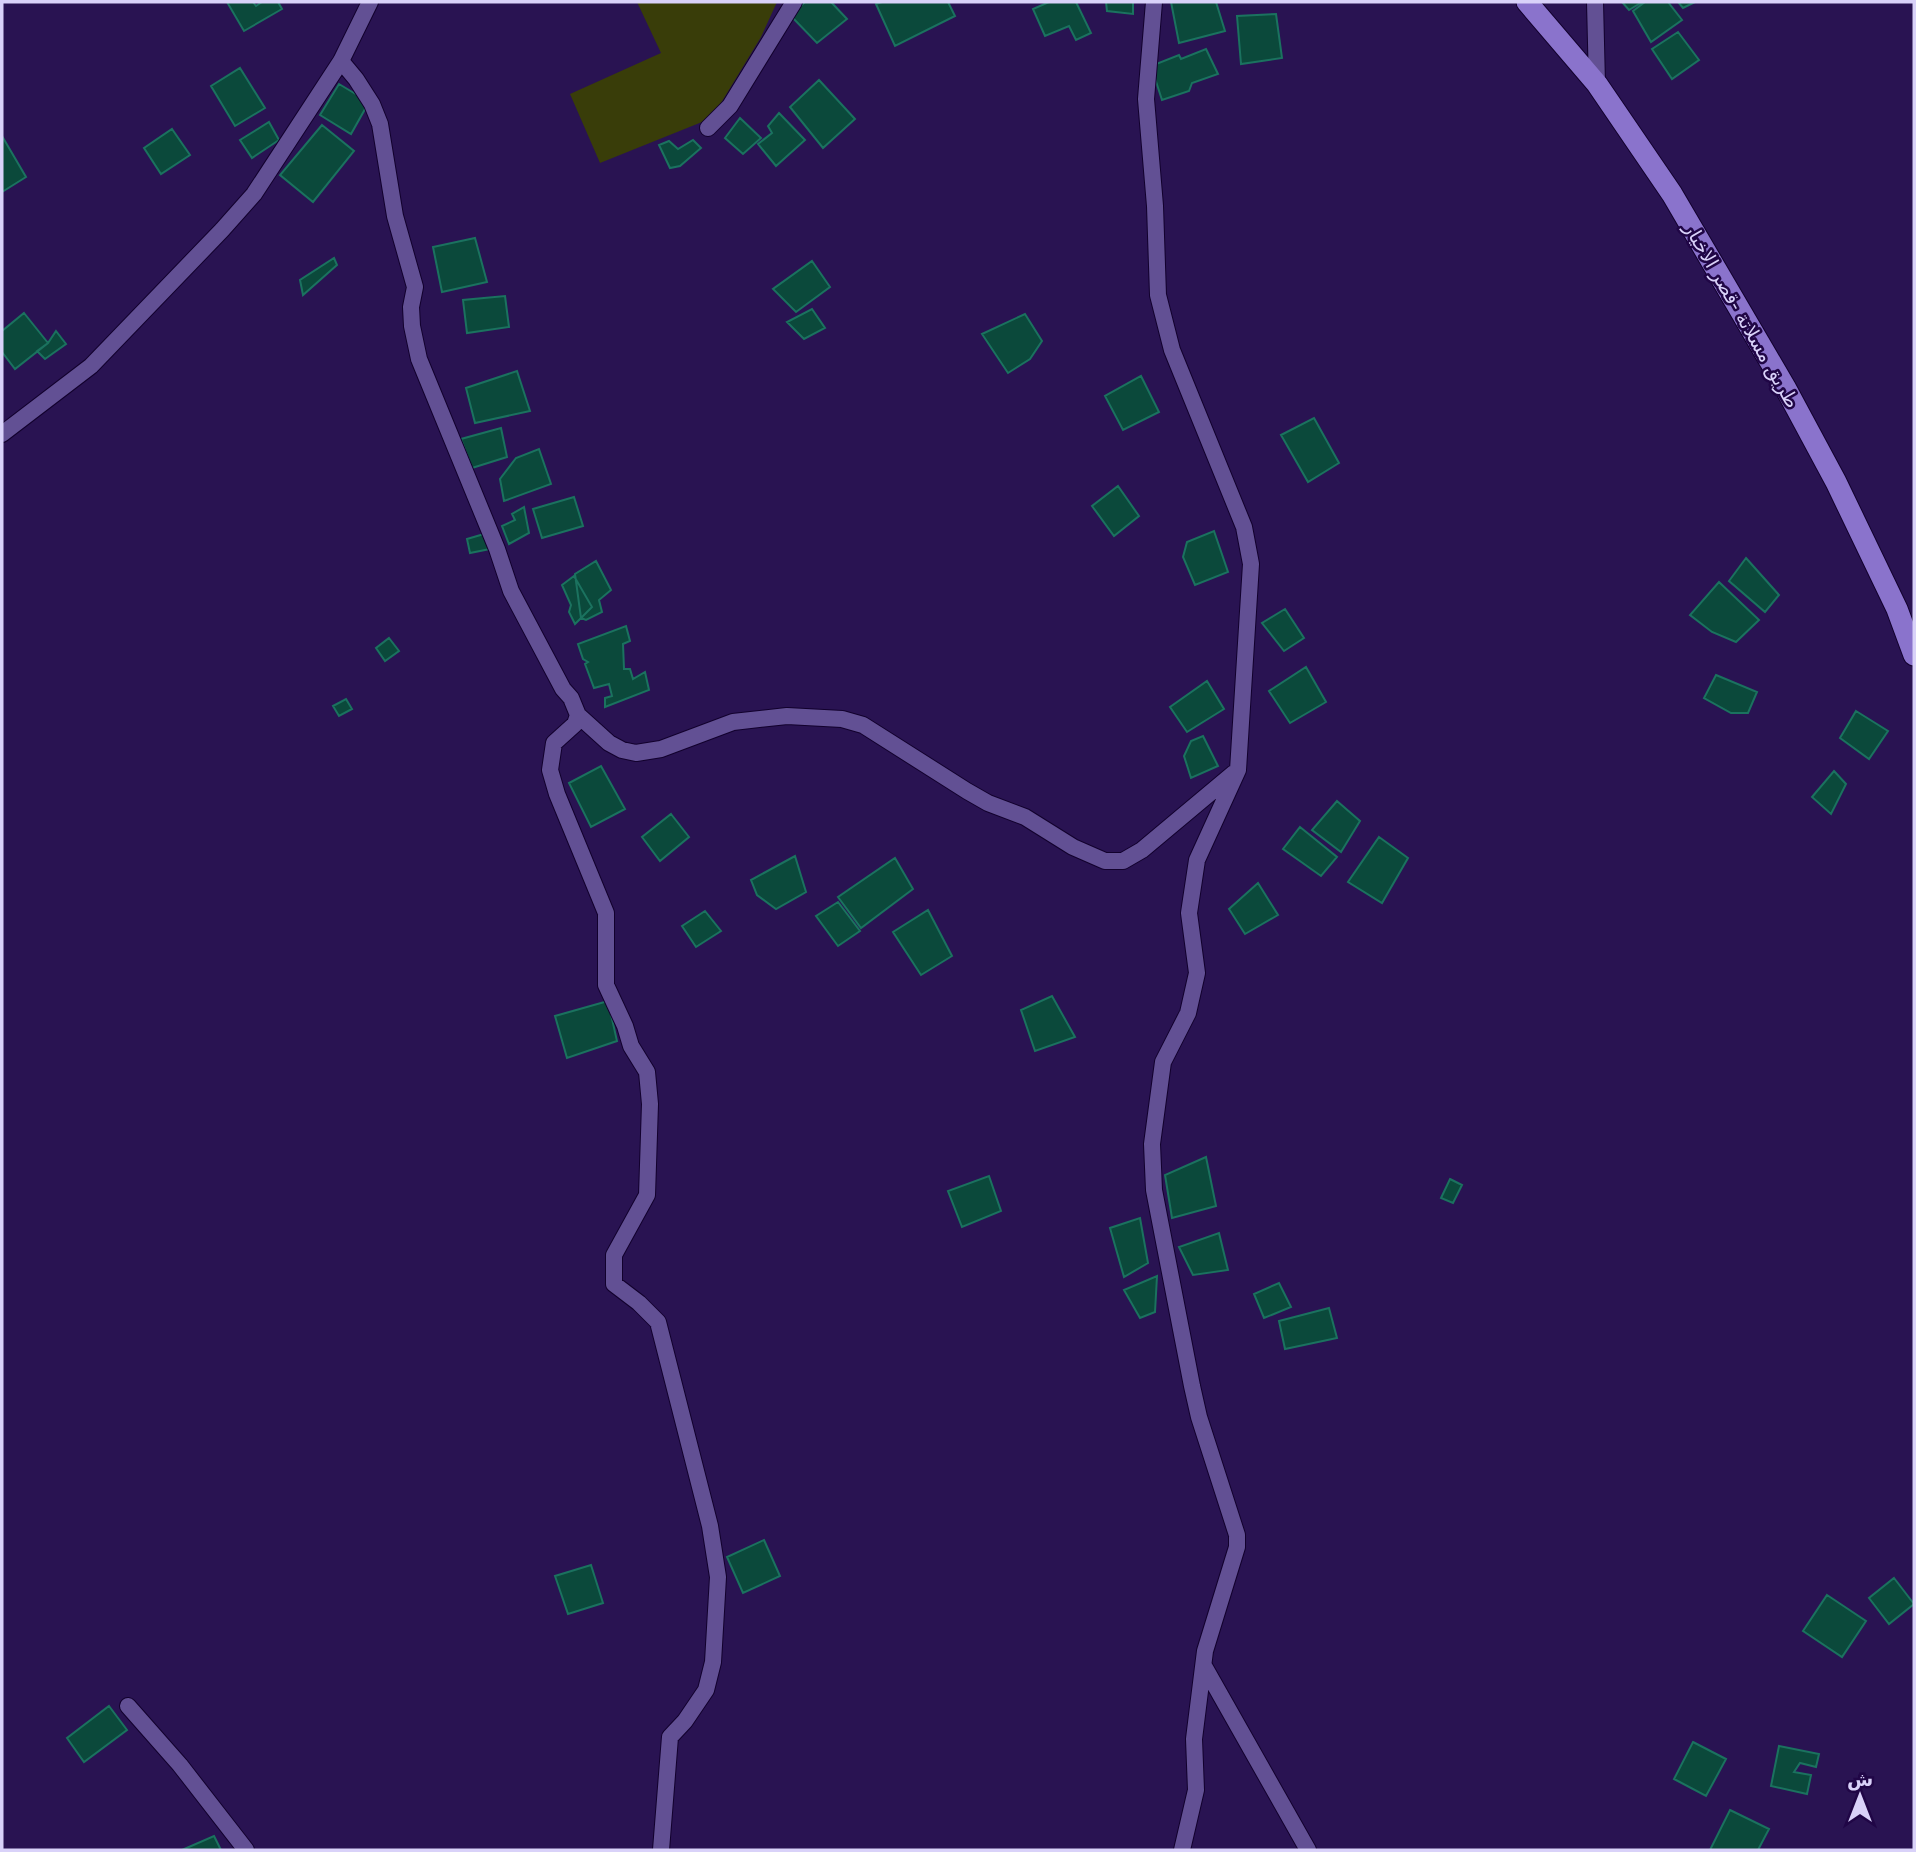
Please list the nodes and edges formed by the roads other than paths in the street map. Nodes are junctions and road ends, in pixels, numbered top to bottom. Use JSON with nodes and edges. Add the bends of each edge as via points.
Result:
{"nodes":[{"id":1,"x":370,"y":2,"type":"edge"},
{"id":2,"x":794,"y":2,"type":"edge"},
{"id":3,"x":1154,"y":2,"type":"edge"},
{"id":4,"x":1527,"y":2,"type":"edge"},
{"id":5,"x":1595,"y":2,"type":"edge"},
{"id":6,"x":341,"y":61,"type":"junction"},
{"id":7,"x":1597,"y":83,"type":"junction"},
{"id":8,"x":708,"y":128,"type":"dead end"},
{"id":9,"x":2,"y":433,"type":"edge"},
{"id":10,"x":1914,"y":655,"type":"edge"},
{"id":11,"x":578,"y":715,"type":"junction"},
{"id":12,"x":1238,"y":769,"type":"junction"},
{"id":13,"x":1204,"y":1666,"type":"junction"},
{"id":14,"x":128,"y":1706,"type":"dead end"},
{"id":15,"x":246,"y":1850,"type":"edge"},
{"id":16,"x":661,"y":1850,"type":"edge"},
{"id":17,"x":1182,"y":1850,"type":"edge"},
{"id":18,"x":1308,"y":1850,"type":"edge"}],
"edges":[{"from":1,"to":6,"type":"street"},
{"from":2,"to":8,"type":"street","via":[[730,106]]},
{"from":3,"to":12,"type":"street","via":[[1146,99],[1158,295],[1172,350],[1244,527],[1251,565]]},
{"from":4,"to":7,"type":"main road","name":"طريق مسلاتة -قصر الاخيار"},
{"from":5,"to":7,"type":"street"},
{"from":6,"to":9,"type":"street","via":[[254,194],[222,230],[91,366]]},
{"from":6,"to":11,"type":"street","via":[[372,104],[380,124],[395,216],[415,287],[412,326],[419,359],[511,591]]},
{"from":7,"to":10,"type":"main road","name":"طريق مسلاتة -قصر الاخيار","via":[[1672,194],[1785,387],[1836,482]]},
{"from":11,"to":12,"type":"street","via":[[614,746],[636,753],[661,749],[733,722],[787,716],[842,719],[863,725],[988,803],[1025,817],[1105,862],[1123,861],[1142,850]]},
{"from":11,"to":16,"type":"street","via":[[575,724],[554,743],[550,770],[606,913],[606,985],[647,1072],[650,1104],[648,1195],[614,1255],[614,1284],[658,1322],[710,1526],[718,1577],[713,1661],[706,1690],[670,1737]]},
{"from":12,"to":13,"type":"street","via":[[1198,860],[1189,913],[1197,973],[1188,1013],[1163,1062],[1152,1144],[1154,1190],[1192,1386],[1237,1535]]},
{"from":13,"to":17,"type":"street","via":[[1194,1739],[1196,1790]]},
{"from":13,"to":18,"type":"street"},
{"from":14,"to":15,"type":"street"}]}
